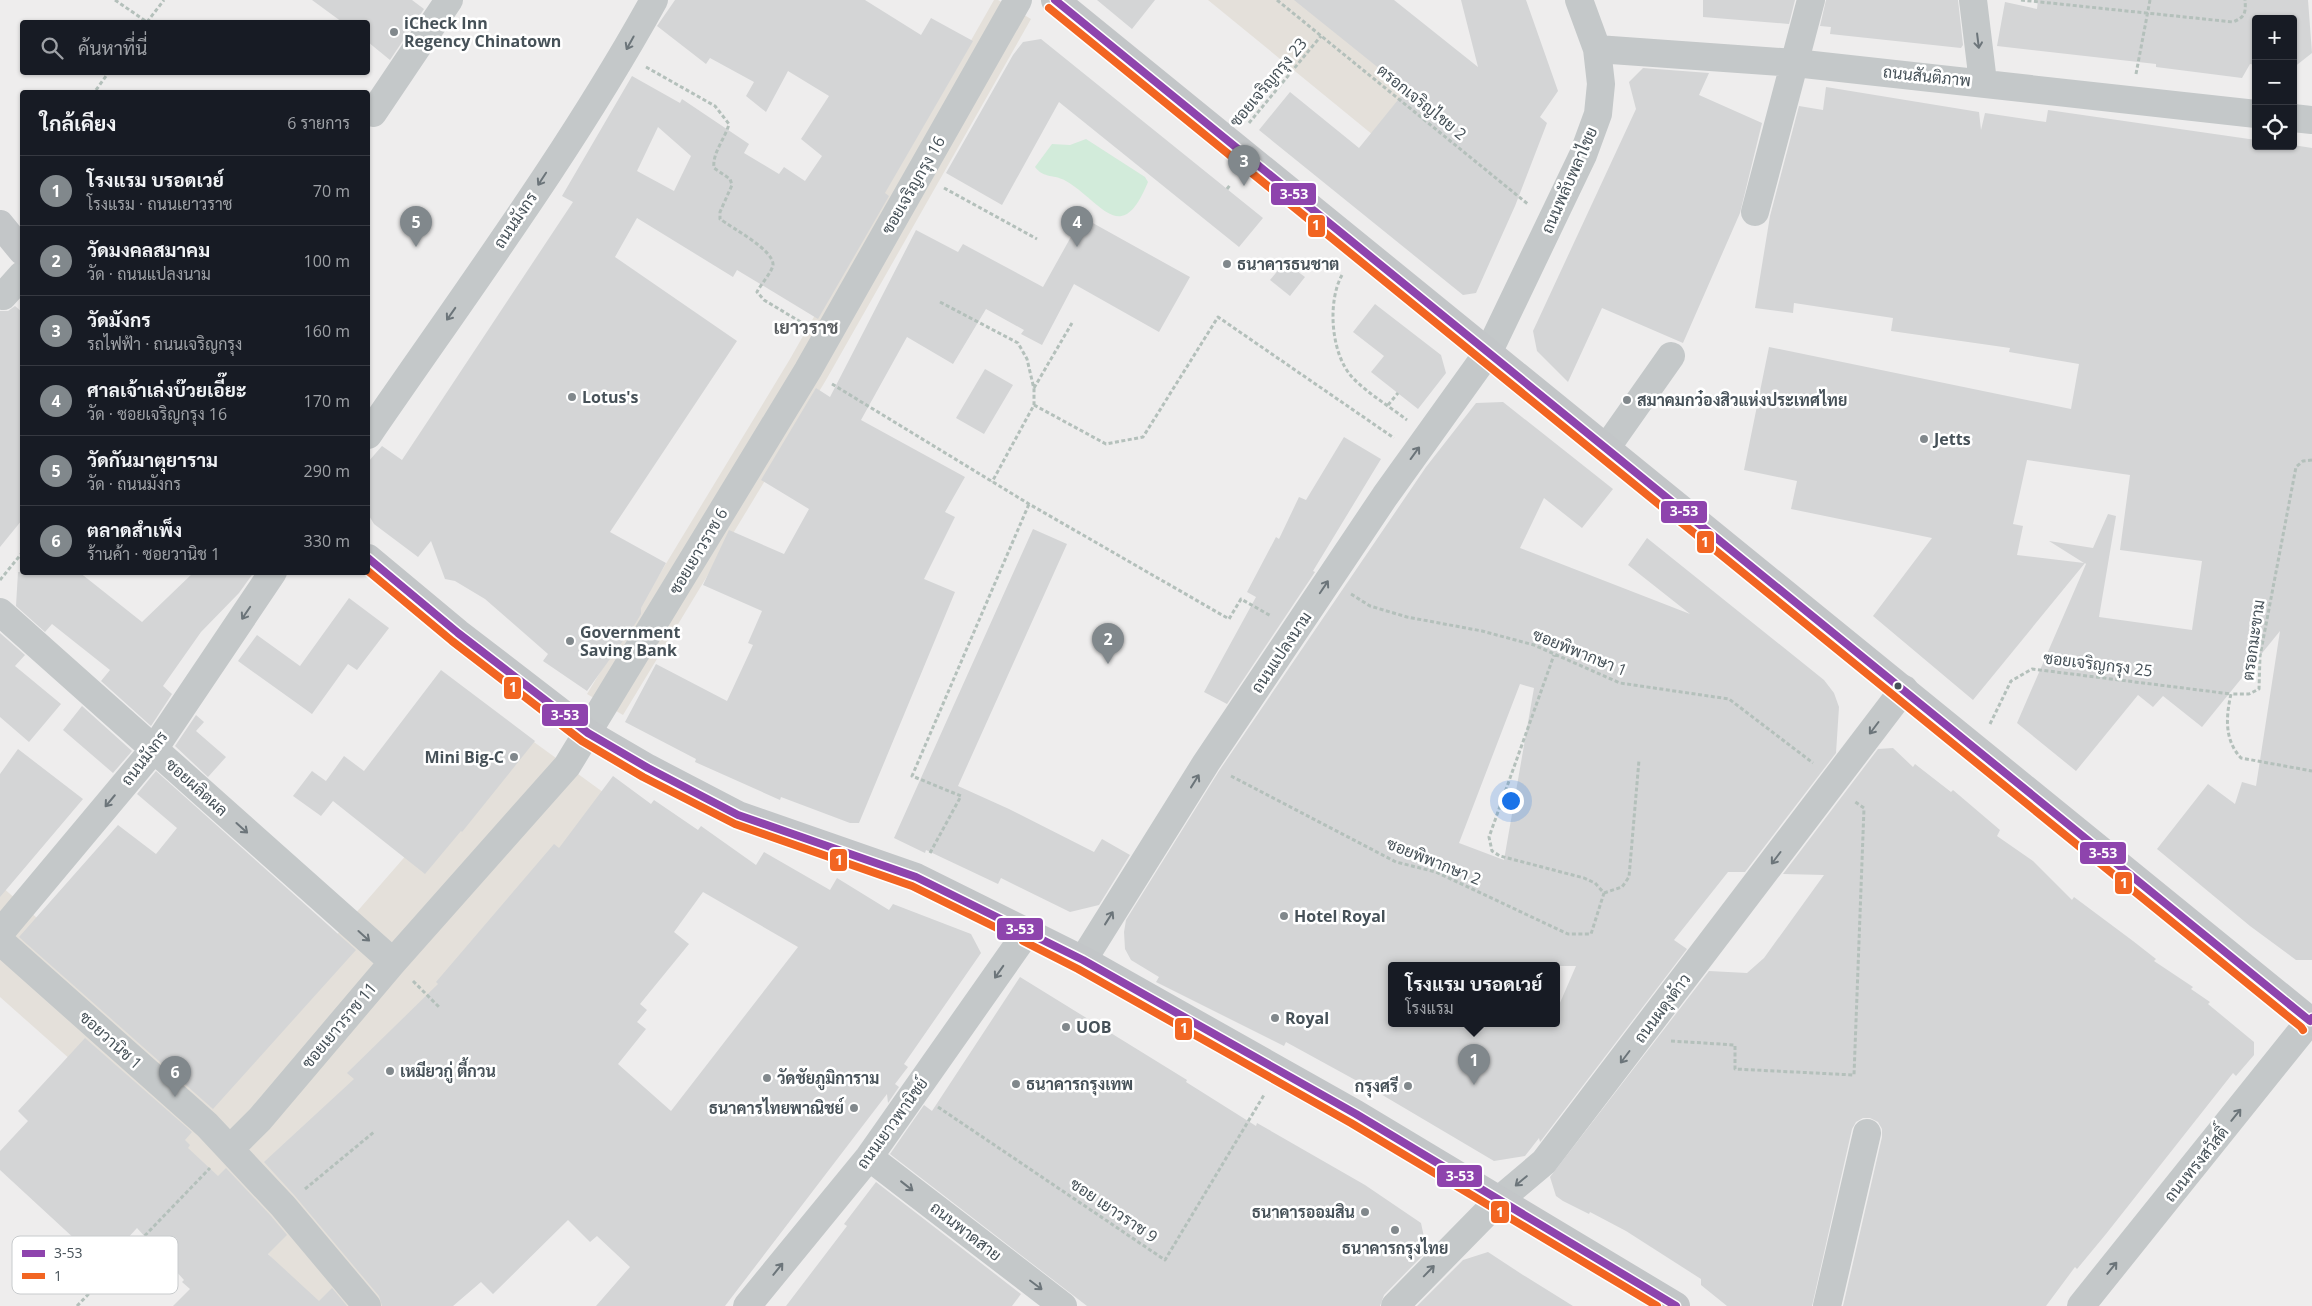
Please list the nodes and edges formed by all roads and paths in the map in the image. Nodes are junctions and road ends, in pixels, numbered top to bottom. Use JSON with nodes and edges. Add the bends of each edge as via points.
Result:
{"nodes":[{"id":1,"x":116,"y":0,"type":"edge"},
{"id":2,"x":164,"y":0,"type":"edge"},
{"id":3,"x":654,"y":0,"type":"edge"},
{"id":4,"x":1018,"y":0,"type":"edge"},
{"id":5,"x":1055,"y":0,"type":"edge"},
{"id":6,"x":1278,"y":0,"type":"edge"},
{"id":7,"x":1579,"y":0,"type":"edge"},
{"id":8,"x":1811,"y":0,"type":"edge"},
{"id":9,"x":1973,"y":0,"type":"edge"},
{"id":10,"x":2021,"y":0,"type":"edge"},
{"id":11,"x":2150,"y":0,"type":"edge"},
{"id":12,"x":2245,"y":0,"type":"edge"},
{"id":13,"x":2064,"y":2,"type":"edge"},
{"id":14,"x":437,"y":4,"type":"edge"},
{"id":15,"x":2148,"y":14,"type":"junction"},
{"id":16,"x":144,"y":20,"type":"edge"},
{"id":17,"x":149,"y":20,"type":"edge"},
{"id":18,"x":1321,"y":36,"type":"junction"},
{"id":19,"x":1597,"y":49,"type":"junction"},
{"id":20,"x":623,"y":55,"type":"junction"},
{"id":21,"x":1795,"y":63,"type":"junction"},
{"id":22,"x":107,"y":75,"type":"edge"},
{"id":23,"x":1983,"y":82,"type":"junction"},
{"id":24,"x":96,"y":90,"type":"dead end"},
{"id":25,"x":2132,"y":100,"type":"junction"},
{"id":26,"x":373,"y":112,"type":"dead end"},
{"id":27,"x":2252,"y":114,"type":"edge"},
{"id":28,"x":2297,"y":118,"type":"edge"},
{"id":29,"x":2312,"y":120,"type":"edge"},
{"id":30,"x":1233,"y":143,"type":"junction"},
{"id":31,"x":919,"y":174,"type":"junction"},
{"id":32,"x":1230,"y":185,"type":"dead end"},
{"id":33,"x":1227,"y":189,"type":"dead end"},
{"id":34,"x":1755,"y":212,"type":"dead end"},
{"id":35,"x":1551,"y":222,"type":"junction"},
{"id":36,"x":0,"y":224,"type":"edge"},
{"id":37,"x":1037,"y":240,"type":"dead end"},
{"id":38,"x":20,"y":249,"type":"edge"},
{"id":39,"x":1342,"y":275,"type":"dead end"},
{"id":40,"x":20,"y":277,"type":"edge"},
{"id":41,"x":3,"y":296,"type":"dead end"},
{"id":42,"x":940,"y":302,"type":"dead end"},
{"id":43,"x":1072,"y":323,"type":"dead end"},
{"id":44,"x":826,"y":337,"type":"junction"},
{"id":45,"x":1490,"y":352,"type":"junction"},
{"id":46,"x":1671,"y":356,"type":"dead end"},
{"id":47,"x":808,"y":370,"type":"junction"},
{"id":48,"x":1034,"y":389,"type":"junction"},
{"id":49,"x":1398,"y":393,"type":"dead end"},
{"id":50,"x":1034,"y":405,"type":"junction"},
{"id":51,"x":1388,"y":405,"type":"junction"},
{"id":52,"x":1413,"y":425,"type":"dead end"},
{"id":53,"x":370,"y":432,"type":"edge"},
{"id":54,"x":1607,"y":447,"type":"junction"},
{"id":55,"x":1414,"y":453,"type":"junction"},
{"id":56,"x":2312,"y":460,"type":"edge"},
{"id":57,"x":992,"y":482,"type":"junction"},
{"id":58,"x":1029,"y":504,"type":"junction"},
{"id":59,"x":20,"y":555,"type":"edge"},
{"id":60,"x":370,"y":560,"type":"edge"},
{"id":61,"x":272,"y":575,"type":"edge"},
{"id":62,"x":0,"y":580,"type":"edge"},
{"id":63,"x":1329,"y":580,"type":"junction"},
{"id":64,"x":0,"y":612,"type":"edge"},
{"id":65,"x":1296,"y":630,"type":"junction"},
{"id":66,"x":1554,"y":655,"type":"junction"},
{"id":67,"x":1904,"y":689,"type":"junction"},
{"id":68,"x":2231,"y":694,"type":"junction"},
{"id":69,"x":588,"y":733,"type":"junction"},
{"id":70,"x":154,"y":749,"type":"junction"},
{"id":71,"x":1978,"y":750,"type":"junction"},
{"id":72,"x":1638,"y":760,"type":"dead end"},
{"id":73,"x":1206,"y":763,"type":"junction"},
{"id":74,"x":2312,"y":771,"type":"edge"},
{"id":75,"x":1834,"y":782,"type":"junction"},
{"id":76,"x":916,"y":877,"type":"junction"},
{"id":77,"x":1604,"y":893,"type":"junction"},
{"id":78,"x":1027,"y":932,"type":"junction"},
{"id":79,"x":0,"y":933,"type":"edge"},
{"id":80,"x":0,"y":941,"type":"edge"},
{"id":81,"x":1083,"y":960,"type":"junction"},
{"id":82,"x":393,"y":962,"type":"junction"},
{"id":83,"x":439,"y":1006,"type":"dead end"},
{"id":84,"x":2312,"y":1022,"type":"edge"},
{"id":85,"x":1638,"y":1039,"type":"junction"},
{"id":86,"x":1278,"y":1071,"type":"junction"},
{"id":87,"x":916,"y":1092,"type":"junction"},
{"id":88,"x":374,"y":1132,"type":"dead end"},
{"id":89,"x":1867,"y":1133,"type":"dead end"},
{"id":90,"x":230,"y":1149,"type":"junction"},
{"id":91,"x":869,"y":1157,"type":"junction"},
{"id":92,"x":1498,"y":1201,"type":"junction"},
{"id":93,"x":283,"y":1206,"type":"junction"},
{"id":94,"x":145,"y":1236,"type":"edge"},
{"id":95,"x":89,"y":1294,"type":"edge"},
{"id":96,"x":77,"y":1306,"type":"edge"},
{"id":97,"x":367,"y":1306,"type":"edge"},
{"id":98,"x":747,"y":1306,"type":"edge"},
{"id":99,"x":1064,"y":1306,"type":"edge"},
{"id":100,"x":1396,"y":1306,"type":"edge"},
{"id":101,"x":1676,"y":1306,"type":"edge"},
{"id":102,"x":1827,"y":1306,"type":"edge"},
{"id":103,"x":2081,"y":1306,"type":"edge"}],
"edges":[{"from":1,"to":16,"type":"path"},
{"from":2,"to":17,"type":"path"},
{"from":3,"to":20,"type":"street","name":"ถนนมังกร","one_way":true},
{"from":4,"to":31,"type":"street","name":"ซอยเจริญกรุง 16"},
{"from":5,"to":30,"type":"main road"},
{"from":6,"to":18,"type":"path","name":"ตรอกเจริญไชย 2"},
{"from":7,"to":19,"type":"street","name":"ถนนพลับพลาไชย"},
{"from":8,"to":21,"type":"street"},
{"from":9,"to":23,"type":"street","one_way":true},
{"from":10,"to":13,"type":"path"},
{"from":11,"to":15,"type":"path"},
{"from":12,"to":15,"type":"path","via":[[2246,12],[2233,22]]},
{"from":13,"to":15,"type":"path"},
{"from":14,"to":26,"type":"street"},
{"from":15,"to":25,"type":"path"},
{"from":18,"to":30,"type":"path","name":"ซอยเจริญกรุง 23"},
{"from":18,"to":35,"type":"path","name":"ตรอกเจริญไชย 2"},
{"from":19,"to":21,"type":"street","name":"ถนนสันติภาพ"},
{"from":19,"to":35,"type":"street","name":"ถนนพลับพลาไชย","via":[[1601,84],[1598,114],[1583,155]]},
{"from":20,"to":44,"type":"path","via":[[715,106],[729,124],[713,158],[714,168],[732,185],[720,218],[772,257],[773,266],[757,292],[764,300]]},
{"from":20,"to":53,"type":"street","name":"ถนนมังกร","one_way":true,"via":[[523,209]]},
{"from":21,"to":23,"type":"street","name":"ถนนสันติภาพ"},
{"from":21,"to":34,"type":"street"},
{"from":22,"to":24,"type":"path"},
{"from":23,"to":25,"type":"street","name":"ถนนสันติภาพ"},
{"from":25,"to":27,"type":"street","name":"ถนนสันติภาพ"},
{"from":28,"to":29,"type":"street"},
{"from":30,"to":45,"type":"main road"},
{"from":31,"to":37,"type":"path"},
{"from":31,"to":44,"type":"street","name":"ซอยเจริญกรุง 16"},
{"from":32,"to":33,"type":"path"},
{"from":35,"to":45,"type":"street","name":"ถนนพลับพลาไชย"},
{"from":36,"to":38,"type":"main road"},
{"from":39,"to":51,"type":"path","via":[[1336,287],[1333,312],[1335,346],[1351,377]]},
{"from":40,"to":41,"type":"street"},
{"from":42,"to":48,"type":"path","via":[[1018,343],[1027,359]]},
{"from":43,"to":48,"type":"path"},
{"from":44,"to":47,"type":"street","name":"ซอยเจริญกรุง 16"},
{"from":45,"to":54,"type":"main road"},
{"from":55,"to":45,"type":"street","name":"ถนนแปลงนาม","one_way":true},
{"from":46,"to":54,"type":"street"},
{"from":47,"to":57,"type":"path"},
{"from":47,"to":69,"type":"street","name":"ซอยเยาวราช 6"},
{"from":48,"to":50,"type":"path"},
{"from":49,"to":51,"type":"path"},
{"from":50,"to":55,"type":"path","via":[[1106,444],[1143,437],[1218,317]]},
{"from":50,"to":57,"type":"path"},
{"from":51,"to":52,"type":"path"},
{"from":54,"to":67,"type":"main road"},
{"from":55,"to":63,"type":"street","name":"ถนนแปลงนาม"},
{"from":56,"to":68,"type":"path","name":"ตรอกมะขาม","via":[[2303,461],[2296,467],[2260,656],[2259,689],[2249,694]]},
{"from":57,"to":58,"type":"path"},
{"from":58,"to":65,"type":"path","via":[[1229,619],[1241,599]]},
{"from":58,"to":76,"type":"path","via":[[912,776],[961,796]]},
{"from":59,"to":62,"type":"path"},
{"from":60,"to":69,"type":"main road","via":[[458,633]]},
{"from":61,"to":70,"type":"street","name":"ถนนมังกร","one_way":true},
{"from":65,"to":63,"type":"street","name":"ถนนแปลงนาม","one_way":true},
{"from":63,"to":66,"type":"path","name":"ซอยพิพากษา 1","via":[[1370,606],[1534,645]]},
{"from":64,"to":70,"type":"street","name":"ซอยผลิตผล"},
{"from":65,"to":73,"type":"street","name":"ถนนแปลงนาม"},
{"from":66,"to":75,"type":"path","name":"ซอยพิพากษา 1","via":[[1620,683],[1730,699]]},
{"from":66,"to":77,"type":"path","name":"ซอยพิพากษา 2","via":[[1489,837],[1492,851],[1500,856],[1584,878],[1595,883]]},
{"from":67,"to":71,"type":"main road"},
{"from":67,"to":75,"type":"street","name":"ถนนผดุงด้าว","one_way":true},
{"from":68,"to":71,"type":"path","name":"ซอยเจริญกรุง 25","via":[[2032,668],[2011,681]]},
{"from":68,"to":74,"type":"path","name":"ตรอกมะขาม","via":[[2226,714],[2229,736],[2241,758]]},
{"from":69,"to":76,"type":"main road","via":[[738,816]]},
{"from":69,"to":82,"type":"street","name":"ซอยเยาวราช 11","via":[[567,766]]},
{"from":70,"to":79,"type":"street","name":"ถนนมังกร","one_way":true},
{"from":70,"to":82,"type":"street","name":"ซอยผลิตผล","one_way":true},
{"from":71,"to":84,"type":"main road"},
{"from":72,"to":77,"type":"path","via":[[1630,877],[1622,887]]},
{"from":73,"to":77,"type":"path","name":"ซอยพิพากษา 2","via":[[1396,862],[1436,872],[1568,934],[1591,934]]},
{"from":81,"to":73,"type":"street","name":"ถนนแปลงนาม","one_way":true},
{"from":75,"to":85,"type":"street","name":"ถนนผดุงด้าว","one_way":true},
{"from":75,"to":85,"type":"path","name":"ซอยพิพากษา 1","via":[[1864,808],[1854,1075],[1735,1069],[1735,1045]]},
{"from":76,"to":78,"type":"main road"},
{"from":78,"to":81,"type":"main road"},
{"from":78,"to":87,"type":"street","name":"ถนนเยาวพานิชย์","one_way":true},
{"from":80,"to":90,"type":"street","name":"ซอยวานิช 1"},
{"from":81,"to":86,"type":"main road"},
{"from":82,"to":83,"type":"path"},
{"from":82,"to":90,"type":"street","name":"ซอยเยาวราช 11","via":[[260,1119]]},
{"from":103,"to":84,"type":"street","name":"ถนนทรงสวัสดิ์","one_way":true},
{"from":85,"to":92,"type":"street","name":"ถนนผดุงด้าว","one_way":true,"via":[[1544,1162]]},
{"from":86,"to":87,"type":"path","name":"ซอย เยาวราช 9","via":[[1164,1260]]},
{"from":86,"to":92,"type":"main road","via":[[1356,1114]]},
{"from":87,"to":91,"type":"street","name":"ถนนเยาวพานิชย์"},
{"from":88,"to":93,"type":"path"},
{"from":89,"to":102,"type":"street"},
{"from":90,"to":93,"type":"street","name":"ซอยวานิช 1"},
{"from":90,"to":94,"type":"path"},
{"from":98,"to":91,"type":"street","name":"ถนนเยาวพานิชย์","one_way":true,"via":[[824,1193]]},
{"from":91,"to":99,"type":"street","name":"ถนนพาดสาย","one_way":true},
{"from":100,"to":92,"type":"street","name":"ถนนผดุงด้าว","one_way":true},
{"from":92,"to":101,"type":"main road"},
{"from":93,"to":97,"type":"street","name":"ซอยวานิช 1"},
{"from":95,"to":96,"type":"path"}]}
